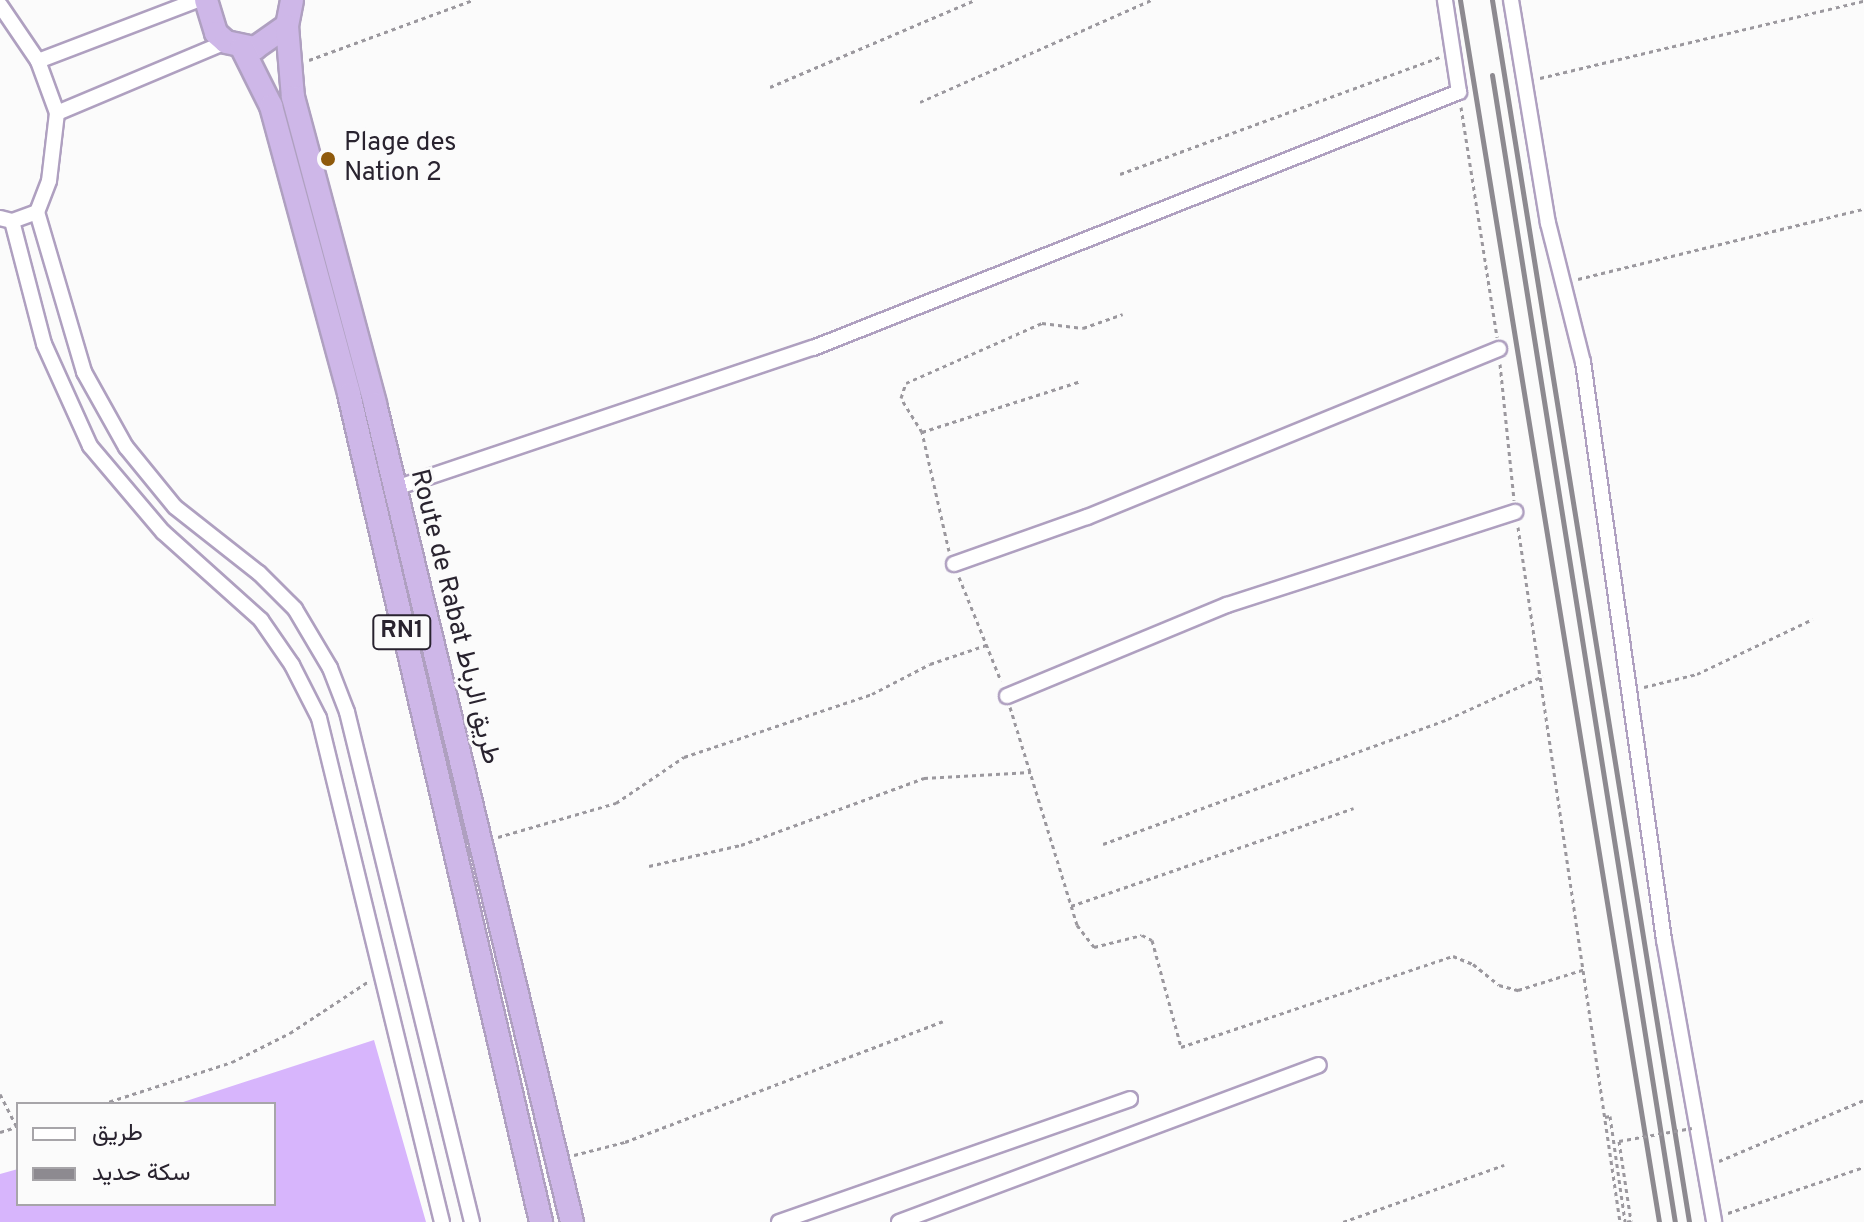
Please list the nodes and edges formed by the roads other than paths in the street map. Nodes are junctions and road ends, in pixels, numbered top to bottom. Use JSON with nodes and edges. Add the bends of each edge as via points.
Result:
{"nodes":[{"id":1,"x":198,"y":0,"type":"edge"},
{"id":2,"x":206,"y":0,"type":"edge"},
{"id":3,"x":292,"y":0,"type":"edge"},
{"id":4,"x":1445,"y":0,"type":"edge"},
{"id":5,"x":1511,"y":0,"type":"edge"},
{"id":6,"x":0,"y":5,"type":"edge"},
{"id":7,"x":287,"y":26,"type":"junction"},
{"id":8,"x":234,"y":45,"type":"junction"},
{"id":9,"x":38,"y":61,"type":"junction"},
{"id":10,"x":57,"y":113,"type":"junction"},
{"id":11,"x":37,"y":212,"type":"junction"},
{"id":12,"x":6,"y":220,"type":"edge"},
{"id":13,"x":1499,"y":349,"type":"road end"},
{"id":14,"x":393,"y":489,"type":"junction"},
{"id":15,"x":1515,"y":512,"type":"road end"},
{"id":16,"x":954,"y":564,"type":"road end"},
{"id":17,"x":1007,"y":696,"type":"road end"},
{"id":18,"x":1319,"y":1065,"type":"dead end"},
{"id":19,"x":1130,"y":1099,"type":"dead end"},
{"id":20,"x":1713,"y":1219,"type":"edge"},
{"id":21,"x":442,"y":1222,"type":"edge"},
{"id":22,"x":472,"y":1222,"type":"edge"},
{"id":23,"x":541,"y":1222,"type":"edge"},
{"id":24,"x":572,"y":1222,"type":"edge"},
{"id":25,"x":779,"y":1222,"type":"edge"},
{"id":26,"x":899,"y":1222,"type":"edge"}],
"edges":[{"from":1,"to":9,"type":"street"},
{"from":2,"to":8,"type":"highway","number":"RN1","via":[[209,22]]},
{"from":3,"to":7,"type":"highway","number":"RN1"},
{"from":4,"to":14,"type":"street","via":[[1459,92],[813,348]]},
{"from":5,"to":20,"type":"street","via":[[1562,281],[1583,362],[1664,940]]},
{"from":6,"to":9,"type":"street"},
{"from":7,"to":8,"type":"highway","via":[[268,44]]},
{"from":7,"to":14,"type":"highway","name":"Route de Rabat طريق الرباط","number":"RN1","via":[[293,97]]},
{"from":8,"to":10,"type":"street"},
{"from":8,"to":23,"type":"highway","name":"Route de Rabat طريق الرباط","number":"RN1","via":[[271,106],[349,394]]},
{"from":9,"to":10,"type":"street"},
{"from":10,"to":11,"type":"street","via":[[49,181]]},
{"from":11,"to":12,"type":"street"},
{"from":11,"to":22,"type":"street","via":[[84,372],[126,447],[175,507],[259,573],[295,609],[330,668],[347,712]]},
{"from":12,"to":21,"type":"street","via":[[44,344],[90,446],[163,532],[261,620],[306,691],[332,764]]},
{"from":13,"to":16,"type":"street","via":[[1087,517]]},
{"from":14,"to":24,"type":"highway","name":"Route de Rabat طريق الرباط","number":"RN1"},
{"from":15,"to":17,"type":"street","via":[[1227,605]]},
{"from":18,"to":26,"type":"street"},
{"from":19,"to":25,"type":"street"}]}
